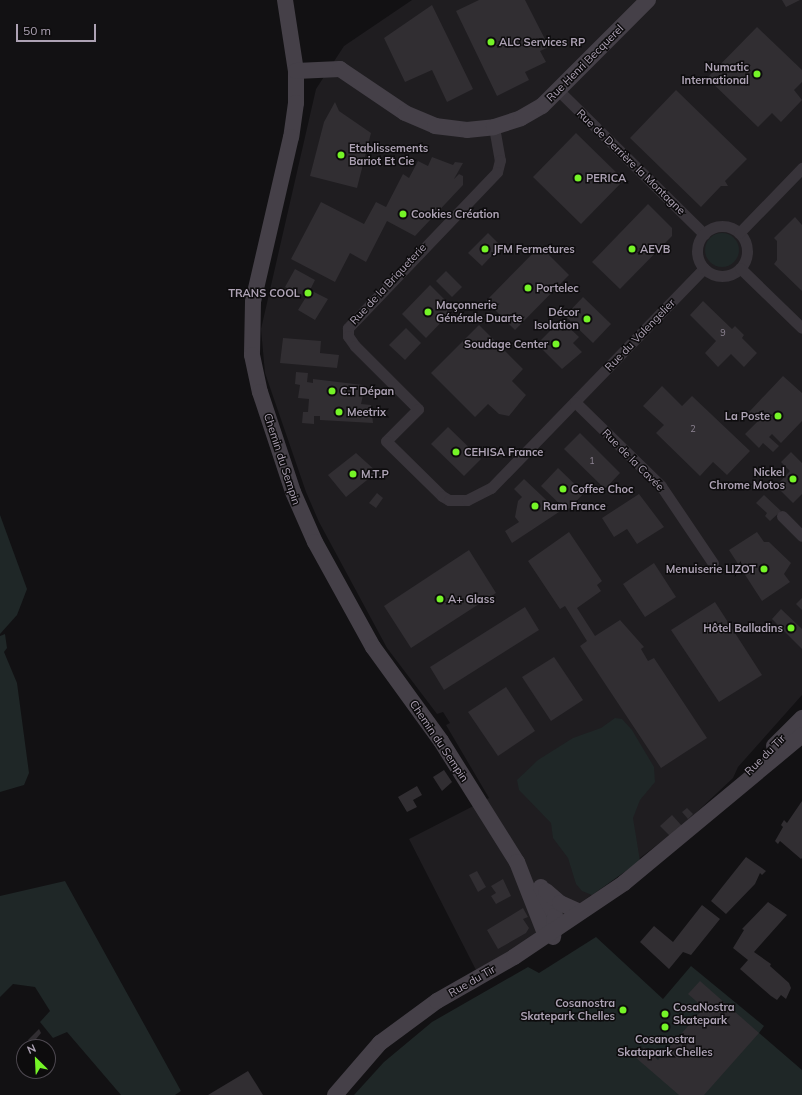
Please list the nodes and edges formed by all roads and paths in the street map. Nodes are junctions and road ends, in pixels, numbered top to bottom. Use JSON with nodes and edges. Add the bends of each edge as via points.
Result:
{"nodes":[{"id":1,"x":285,"y":0,"type":"edge"},
{"id":2,"x":648,"y":0,"type":"edge"},
{"id":3,"x":296,"y":71,"type":"junction"},
{"id":4,"x":558,"y":91,"type":"junction"},
{"id":5,"x":494,"y":127,"type":"junction"},
{"id":6,"x":802,"y":168,"type":"edge"},
{"id":7,"x":739,"y":233,"type":"junction"},
{"id":8,"x":704,"y":234,"type":"junction"},
{"id":9,"x":704,"y":268,"type":"junction"},
{"id":10,"x":740,"y":268,"type":"junction"},
{"id":11,"x":802,"y":328,"type":"edge"},
{"id":12,"x":575,"y":402,"type":"junction"},
{"id":13,"x":782,"y":516,"type":"dead end"},
{"id":14,"x":802,"y":535,"type":"edge"},
{"id":15,"x":712,"y":563,"type":"dead end"},
{"id":16,"x":802,"y":718,"type":"edge"},
{"id":17,"x":802,"y":735,"type":"edge"},
{"id":18,"x":728,"y":793,"type":"junction"},
{"id":19,"x":517,"y":862,"type":"junction"},
{"id":20,"x":624,"y":883,"type":"junction"},
{"id":21,"x":541,"y":887,"type":"junction"},
{"id":22,"x":580,"y":912,"type":"junction"},
{"id":23,"x":551,"y":933,"type":"junction"},
{"id":24,"x":465,"y":996,"type":"junction"},
{"id":25,"x":335,"y":1095,"type":"edge"},
{"id":26,"x":346,"y":1095,"type":"edge"}],
"edges":[{"from":1,"to":3,"type":"street","name":"Chemin du Sempin"},
{"from":2,"to":4,"type":"street","name":"Rue Henri Becquerel"},
{"from":3,"to":5,"type":"street","name":"Rue Henri Becquerel","via":[[340,70],[405,113],[435,126],[467,130]]},
{"from":3,"to":19,"type":"street","name":"Chemin du Sempin","via":[[291,137],[251,316],[252,355],[260,392],[293,492],[318,548],[373,648],[438,737]]},
{"from":4,"to":5,"type":"street","name":"Rue Henri Becquerel","via":[[530,114]]},
{"from":4,"to":8,"type":"street","name":"Rue de Derrière la Montagne"},
{"from":5,"to":12,"type":"street","name":"Rue de la Briqueterie","via":[[500,160],[497,172],[356,316],[349,324],[348,336],[418,409],[386,441],[449,500],[467,500],[485,492]]},
{"from":6,"to":7,"type":"street"},
{"from":7,"to":8,"type":"street","via":[[722,226]]},
{"from":7,"to":10,"type":"street","via":[[747,249]]},
{"from":8,"to":9,"type":"street","via":[[697,251]]},
{"from":9,"to":10,"type":"street","via":[[724,275]]},
{"from":9,"to":12,"type":"street","name":"Rue du Valengelier"},
{"from":10,"to":11,"type":"street"},
{"from":12,"to":15,"type":"street","name":"Rue de la Cavée","via":[[661,486]]},
{"from":13,"to":14,"type":"street"},
{"from":16,"to":18,"type":"street","name":"Rue du Tir"},
{"from":17,"to":18,"type":"street","name":"Rue du Tir"},
{"from":18,"to":20,"type":"street","name":"Rue du Tir"},
{"from":19,"to":21,"type":"street","name":"Chemin du Sempin"},
{"from":19,"to":23,"type":"street","name":"Chemin du Sempin"},
{"from":20,"to":22,"type":"street","name":"Rue du Tir"},
{"from":20,"to":24,"type":"street","name":"Rue du Tir","via":[[604,906],[574,928],[525,962]]},
{"from":21,"to":22,"type":"street","name":"Chemin du Sempin","via":[[560,903]]},
{"from":21,"to":23,"type":"street","name":"Chemin du Sempin","via":[[555,916]]},
{"from":22,"to":23,"type":"street","name":"Rue du Tir"},
{"from":23,"to":24,"type":"street","via":[[553,937]]},
{"from":23,"to":25,"type":"street","name":"Rue du Tir","via":[[438,1001],[380,1043]]},
{"from":24,"to":26,"type":"street","name":"Rue du Tir","via":[[425,1019],[374,1061]]}]}
